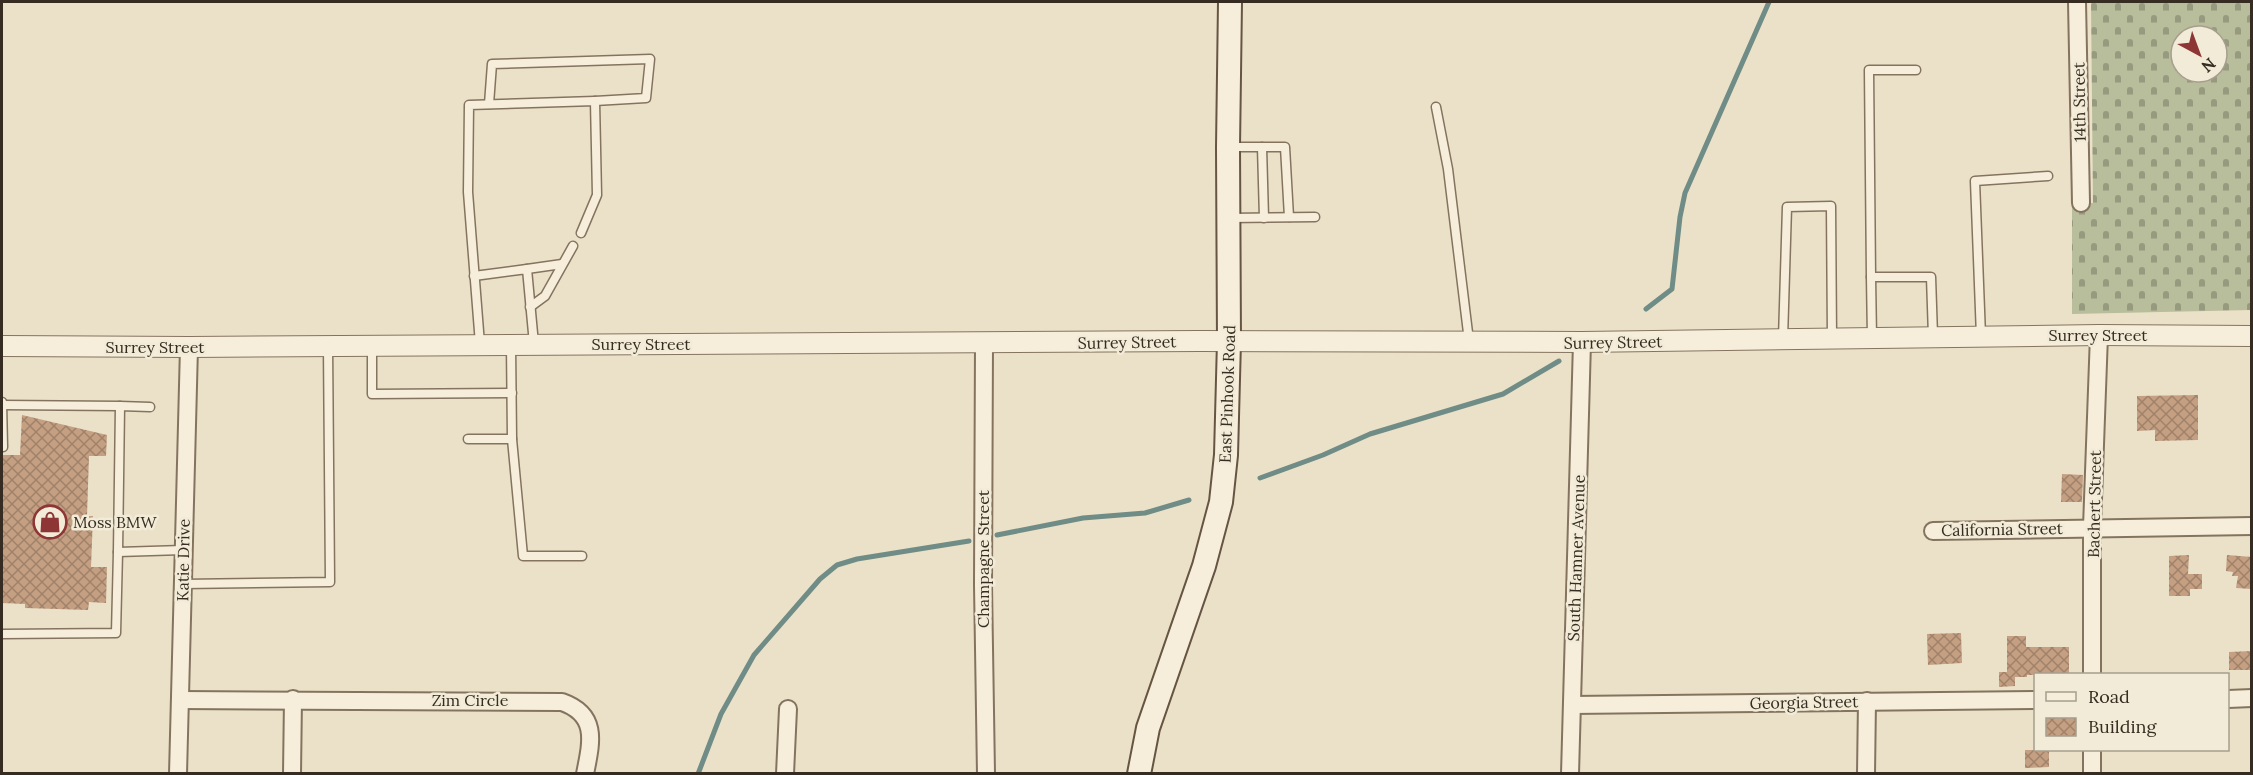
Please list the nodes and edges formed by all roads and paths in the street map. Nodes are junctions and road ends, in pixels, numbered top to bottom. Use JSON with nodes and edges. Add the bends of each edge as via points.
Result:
{"nodes":[{"id":1,"x":1230,"y":2,"type":"edge"},
{"id":2,"x":2077,"y":2,"type":"edge"},
{"id":3,"x":1916,"y":70,"type":"dead end"},
{"id":4,"x":595,"y":102,"type":"junction"},
{"id":5,"x":489,"y":104,"type":"junction"},
{"id":6,"x":1436,"y":107,"type":"dead end"},
{"id":7,"x":1228,"y":147,"type":"junction"},
{"id":8,"x":1262,"y":147,"type":"junction"},
{"id":9,"x":2048,"y":176,"type":"dead end"},
{"id":10,"x":2081,"y":203,"type":"dead end"},
{"id":11,"x":1289,"y":217,"type":"junction"},
{"id":12,"x":1315,"y":217,"type":"dead end"},
{"id":13,"x":1264,"y":218,"type":"junction"},
{"id":14,"x":1228,"y":219,"type":"junction"},
{"id":15,"x":581,"y":232,"type":"dead end"},
{"id":16,"x":573,"y":246,"type":"dead end"},
{"id":17,"x":562,"y":264,"type":"junction"},
{"id":18,"x":527,"y":269,"type":"junction"},
{"id":19,"x":474,"y":276,"type":"junction"},
{"id":20,"x":1871,"y":277,"type":"junction"},
{"id":21,"x":530,"y":307,"type":"junction"},
{"id":22,"x":2099,"y":334,"type":"junction"},
{"id":23,"x":1981,"y":336,"type":"junction"},
{"id":24,"x":2252,"y":336,"type":"edge"},
{"id":25,"x":1933,"y":337,"type":"junction"},
{"id":26,"x":1832,"y":338,"type":"junction"},
{"id":27,"x":1872,"y":338,"type":"junction"},
{"id":28,"x":1783,"y":339,"type":"junction"},
{"id":29,"x":1229,"y":341,"type":"junction"},
{"id":30,"x":1469,"y":342,"type":"junction"},
{"id":31,"x":1582,"y":342,"type":"junction"},
{"id":32,"x":984,"y":344,"type":"junction"},
{"id":33,"x":328,"y":345,"type":"junction"},
{"id":34,"x":372,"y":345,"type":"junction"},
{"id":35,"x":480,"y":345,"type":"junction"},
{"id":36,"x":511,"y":345,"type":"junction"},
{"id":37,"x":534,"y":345,"type":"junction"},
{"id":38,"x":2,"y":346,"type":"edge"},
{"id":39,"x":189,"y":347,"type":"junction"},
{"id":40,"x":512,"y":393,"type":"junction"},
{"id":41,"x":2,"y":403,"type":"edge"},
{"id":42,"x":120,"y":406,"type":"junction"},
{"id":43,"x":150,"y":407,"type":"dead end"},
{"id":44,"x":468,"y":439,"type":"dead end"},
{"id":45,"x":512,"y":440,"type":"junction"},
{"id":46,"x":3,"y":447,"type":"edge"},
{"id":47,"x":2252,"y":526,"type":"edge"},
{"id":48,"x":2092,"y":527,"type":"junction"},
{"id":49,"x":1933,"y":531,"type":"dead end"},
{"id":50,"x":183,"y":550,"type":"junction"},
{"id":51,"x":118,"y":552,"type":"junction"},
{"id":52,"x":582,"y":556,"type":"dead end"},
{"id":53,"x":183,"y":584,"type":"junction"},
{"id":54,"x":2,"y":633,"type":"edge"},
{"id":55,"x":2092,"y":673,"type":"edge"},
{"id":56,"x":2252,"y":698,"type":"edge"},
{"id":57,"x":293,"y":699,"type":"junction"},
{"id":58,"x":2229,"y":699,"type":"edge"},
{"id":59,"x":180,"y":700,"type":"junction"},
{"id":60,"x":2034,"y":700,"type":"edge"},
{"id":61,"x":1867,"y":701,"type":"junction"},
{"id":62,"x":1572,"y":705,"type":"junction"},
{"id":63,"x":788,"y":709,"type":"dead end"},
{"id":64,"x":2092,"y":751,"type":"edge"},
{"id":65,"x":178,"y":774,"type":"edge"},
{"id":66,"x":292,"y":774,"type":"edge"},
{"id":67,"x":585,"y":774,"type":"edge"},
{"id":68,"x":785,"y":774,"type":"edge"},
{"id":69,"x":986,"y":774,"type":"edge"},
{"id":70,"x":1139,"y":774,"type":"edge"},
{"id":71,"x":1570,"y":774,"type":"edge"},
{"id":72,"x":1866,"y":774,"type":"edge"},
{"id":73,"x":2092,"y":774,"type":"edge"}],
"edges":[{"from":1,"to":7,"type":"main road","name":"East Pinhook Road"},
{"from":2,"to":10,"type":"street","name":"14th Street"},
{"from":3,"to":20,"type":"lane","via":[[1869,70]]},
{"from":4,"to":5,"type":"lane"},
{"from":4,"to":5,"type":"lane","via":[[646,98],[650,59],[492,64]]},
{"from":4,"to":15,"type":"lane","via":[[597,195]]},
{"from":5,"to":19,"type":"lane","via":[[469,105],[468,192]]},
{"from":6,"to":30,"type":"lane","via":[[1448,169]]},
{"from":7,"to":8,"type":"lane"},
{"from":7,"to":14,"type":"main road","name":"East Pinhook Road"},
{"from":8,"to":11,"type":"lane","via":[[1285,147]]},
{"from":8,"to":13,"type":"lane"},
{"from":9,"to":23,"type":"lane","via":[[1975,181]]},
{"from":11,"to":12,"type":"lane"},
{"from":11,"to":13,"type":"lane"},
{"from":13,"to":14,"type":"lane"},
{"from":14,"to":29,"type":"main road","name":"East Pinhook Road"},
{"from":16,"to":17,"type":"lane"},
{"from":17,"to":18,"type":"lane"},
{"from":17,"to":21,"type":"lane","via":[[545,296]]},
{"from":18,"to":19,"type":"lane"},
{"from":18,"to":21,"type":"lane"},
{"from":19,"to":35,"type":"lane"},
{"from":20,"to":25,"type":"lane","via":[[1931,277]]},
{"from":20,"to":27,"type":"lane"},
{"from":21,"to":37,"type":"lane"},
{"from":22,"to":23,"type":"street","name":"Surrey Street"},
{"from":22,"to":24,"type":"street","name":"Surrey Street"},
{"from":22,"to":48,"type":"street","name":"Bachert Street"},
{"from":23,"to":25,"type":"street","name":"Surrey Street"},
{"from":25,"to":27,"type":"street","name":"Surrey Street"},
{"from":26,"to":27,"type":"street","name":"Surrey Street"},
{"from":26,"to":28,"type":"street","name":"Surrey Street"},
{"from":26,"to":28,"type":"lane","via":[[1832,206],[1787,207]]},
{"from":28,"to":31,"type":"street","name":"Surrey Street"},
{"from":29,"to":30,"type":"street","name":"Surrey Street"},
{"from":29,"to":32,"type":"street","name":"Surrey Street"},
{"from":29,"to":70,"type":"main road","name":"East Pinhook Road","via":[[1226,455],[1217,522],[1148,728]]},
{"from":30,"to":31,"type":"street","name":"Surrey Street"},
{"from":31,"to":62,"type":"street","name":"South Hamner Avenue"},
{"from":32,"to":37,"type":"street","name":"Surrey Street"},
{"from":32,"to":69,"type":"street","name":"Champagne Street"},
{"from":33,"to":34,"type":"street","name":"Surrey Street"},
{"from":33,"to":39,"type":"street","name":"Surrey Street"},
{"from":33,"to":53,"type":"lane","via":[[330,582]]},
{"from":34,"to":35,"type":"street","name":"Surrey Street"},
{"from":34,"to":40,"type":"lane","via":[[372,394]]},
{"from":35,"to":36,"type":"street","name":"Surrey Street"},
{"from":36,"to":37,"type":"street","name":"Surrey Street"},
{"from":36,"to":40,"type":"lane"},
{"from":38,"to":39,"type":"street","name":"Surrey Street"},
{"from":39,"to":50,"type":"street","name":"Katie Drive"},
{"from":40,"to":45,"type":"lane"},
{"from":41,"to":42,"type":"lane"},
{"from":41,"to":46,"type":"lane"},
{"from":42,"to":43,"type":"lane"},
{"from":42,"to":51,"type":"lane"},
{"from":44,"to":45,"type":"lane"},
{"from":45,"to":52,"type":"lane","via":[[524,556]]},
{"from":47,"to":48,"type":"street","name":"California Street"},
{"from":48,"to":49,"type":"street","name":"California Street"},
{"from":48,"to":55,"type":"street","name":"Bachert Street"},
{"from":50,"to":51,"type":"lane"},
{"from":50,"to":53,"type":"street","name":"Katie Drive"},
{"from":51,"to":54,"type":"lane","via":[[116,633]]},
{"from":53,"to":59,"type":"street","name":"Katie Drive"},
{"from":56,"to":58,"type":"street"},
{"from":57,"to":59,"type":"street","name":"Zim Circle"},
{"from":57,"to":66,"type":"street"},
{"from":57,"to":67,"type":"street","name":"Zim Circle","via":[[562,702],[580,712],[591,732]]},
{"from":59,"to":65,"type":"street","name":"Katie Drive"},
{"from":60,"to":61,"type":"street","name":"Georgia Street"},
{"from":61,"to":62,"type":"street","name":"Georgia Street"},
{"from":61,"to":72,"type":"street"},
{"from":62,"to":71,"type":"street","name":"South Hamner Avenue"},
{"from":63,"to":68,"type":"street"},
{"from":64,"to":73,"type":"street"}]}
